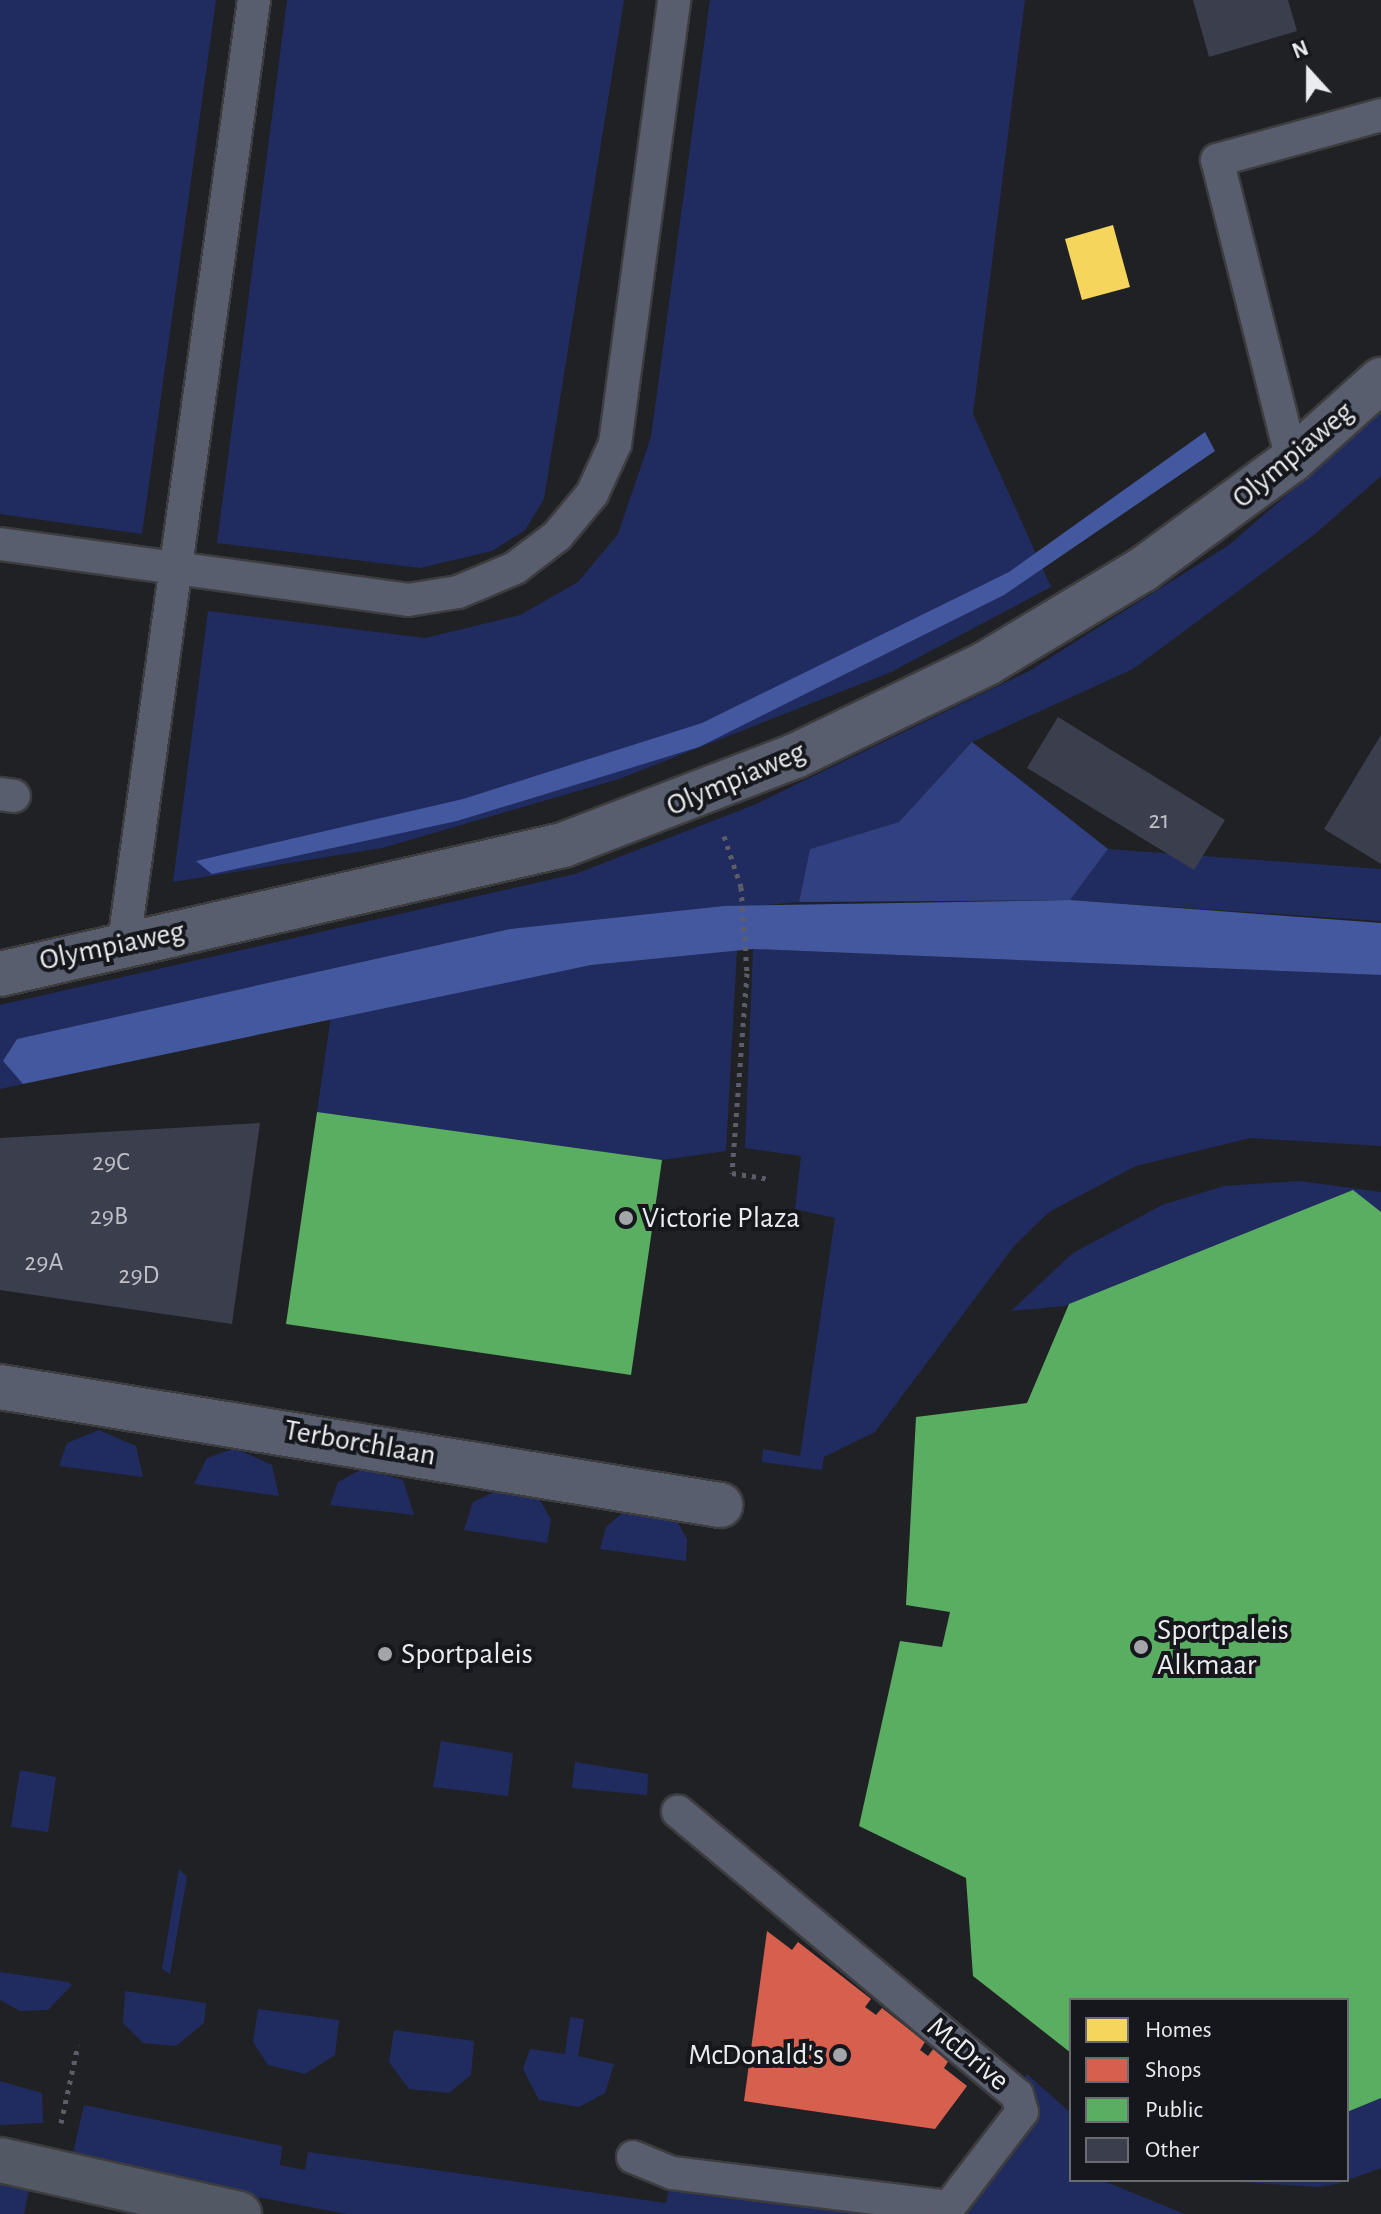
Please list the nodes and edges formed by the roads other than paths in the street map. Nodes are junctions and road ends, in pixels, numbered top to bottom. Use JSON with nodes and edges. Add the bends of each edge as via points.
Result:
{"nodes":[{"id":1,"x":254,"y":0,"type":"edge"},
{"id":2,"x":674,"y":0,"type":"edge"},
{"id":3,"x":1381,"y":115,"type":"edge"},
{"id":4,"x":1381,"y":380,"type":"edge"},
{"id":5,"x":1292,"y":460,"type":"junction"},
{"id":6,"x":0,"y":544,"type":"edge"},
{"id":7,"x":177,"y":569,"type":"junction"},
{"id":8,"x":124,"y":943,"type":"junction"},
{"id":9,"x":0,"y":974,"type":"edge"},
{"id":10,"x":0,"y":1387,"type":"edge"},
{"id":11,"x":720,"y":1505,"type":"dead end"},
{"id":12,"x":678,"y":1812,"type":"dead end"},
{"id":13,"x":633,"y":2157,"type":"dead end"},
{"id":14,"x":0,"y":2160,"type":"edge"},
{"id":15,"x":239,"y":2214,"type":"edge"}],
"edges":[{"from":1,"to":7,"type":"lane"},
{"from":2,"to":7,"type":"lane","via":[[615,444],[592,494],[557,536],[515,568],[458,592],[408,600]]},
{"from":3,"to":5,"type":"lane","via":[[1217,160]]},
{"from":4,"to":5,"type":"street","name":"Olympiaweg"},
{"from":5,"to":8,"type":"street","name":"Olympiaweg","via":[[1142,570],[999,655],[711,793],[480,868]]},
{"from":6,"to":7,"type":"lane"},
{"from":7,"to":8,"type":"lane"},
{"from":8,"to":9,"type":"street","name":"Olympiaweg"},
{"from":10,"to":11,"type":"street","name":"Terborchlaan"},
{"from":12,"to":13,"type":"lane","name":"McDrive","via":[[1017,2095],[1022,2112],[949,2207],[672,2173]]},
{"from":14,"to":15,"type":"main road"}]}
